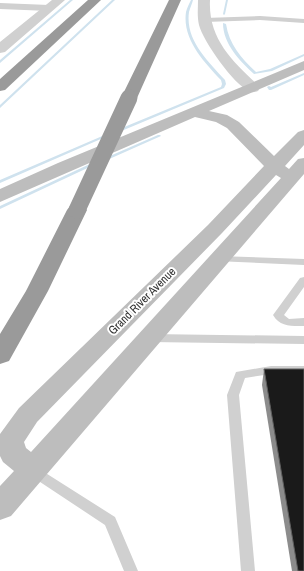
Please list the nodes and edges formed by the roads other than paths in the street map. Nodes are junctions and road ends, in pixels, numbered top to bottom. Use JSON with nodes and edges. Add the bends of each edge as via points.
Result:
{"nodes":[{"id":1,"x":59,"y":0,"type":"edge"},
{"id":2,"x":95,"y":0,"type":"edge"},
{"id":3,"x":175,"y":0,"type":"edge"},
{"id":4,"x":204,"y":0,"type":"edge"},
{"id":5,"x":0,"y":6,"type":"edge"},
{"id":6,"x":49,"y":8,"type":"junction"},
{"id":7,"x":205,"y":20,"type":"junction"},
{"id":8,"x":304,"y":21,"type":"edge"},
{"id":9,"x":0,"y":49,"type":"edge"},
{"id":10,"x":304,"y":65,"type":"edge"},
{"id":11,"x":0,"y":87,"type":"edge"},
{"id":12,"x":253,"y":88,"type":"junction"},
{"id":13,"x":194,"y":112,"type":"junction"},
{"id":14,"x":304,"y":135,"type":"edge"},
{"id":15,"x":304,"y":163,"type":"edge"},
{"id":16,"x":274,"y":166,"type":"junction"},
{"id":17,"x":287,"y":181,"type":"junction"},
{"id":18,"x":0,"y":196,"type":"edge"},
{"id":19,"x":215,"y":229,"type":"junction"},
{"id":20,"x":222,"y":254,"type":"junction"},
{"id":21,"x":304,"y":262,"type":"edge"},
{"id":22,"x":304,"y":280,"type":"edge"},
{"id":23,"x":304,"y":322,"type":"edge"},
{"id":24,"x":148,"y":338,"type":"junction"},
{"id":25,"x":304,"y":340,"type":"edge"},
{"id":26,"x":0,"y":355,"type":"edge"},
{"id":27,"x":304,"y":370,"type":"edge"},
{"id":28,"x":33,"y":470,"type":"junction"},
{"id":29,"x":0,"y":507,"type":"edge"},
{"id":30,"x":131,"y":571,"type":"edge"},
{"id":31,"x":248,"y":571,"type":"edge"}],
"edges":[{"from":1,"to":6,"type":"street"},
{"from":2,"to":11,"type":"highway"},
{"from":3,"to":26,"type":"highway","bridge":true,"via":[[77,210],[37,291]]},
{"from":4,"to":7,"type":"street"},
{"from":5,"to":6,"type":"street"},
{"from":6,"to":9,"type":"street"},
{"from":7,"to":8,"type":"lane","via":[[260,18]]},
{"from":7,"to":12,"type":"street","via":[[208,33],[217,48]]},
{"from":10,"to":12,"type":"main road"},
{"from":12,"to":13,"type":"main road"},
{"from":13,"to":16,"type":"main road","via":[[221,118],[233,125]]},
{"from":13,"to":18,"type":"main road"},
{"from":14,"to":16,"type":"main road","name":"Grand River Avenue"},
{"from":15,"to":17,"type":"main road"},
{"from":16,"to":17,"type":"main road","via":[[282,171]]},
{"from":16,"to":19,"type":"main road","name":"Grand River Avenue"},
{"from":17,"to":20,"type":"main road"},
{"from":19,"to":20,"type":"main road"},
{"from":19,"to":28,"type":"main road","name":"Grand River Avenue","via":[[28,415],[10,441],[13,454]]},
{"from":20,"to":21,"type":"lane","via":[[266,262]]},
{"from":20,"to":24,"type":"main road"},
{"from":22,"to":23,"type":"lane","via":[[278,315],[287,323]]},
{"from":24,"to":25,"type":"lane"},
{"from":24,"to":28,"type":"main road"},
{"from":27,"to":31,"type":"lane","via":[[271,370],[240,375],[233,395]]},
{"from":28,"to":29,"type":"main road"},
{"from":28,"to":30,"type":"lane","via":[[110,521]]}]}
